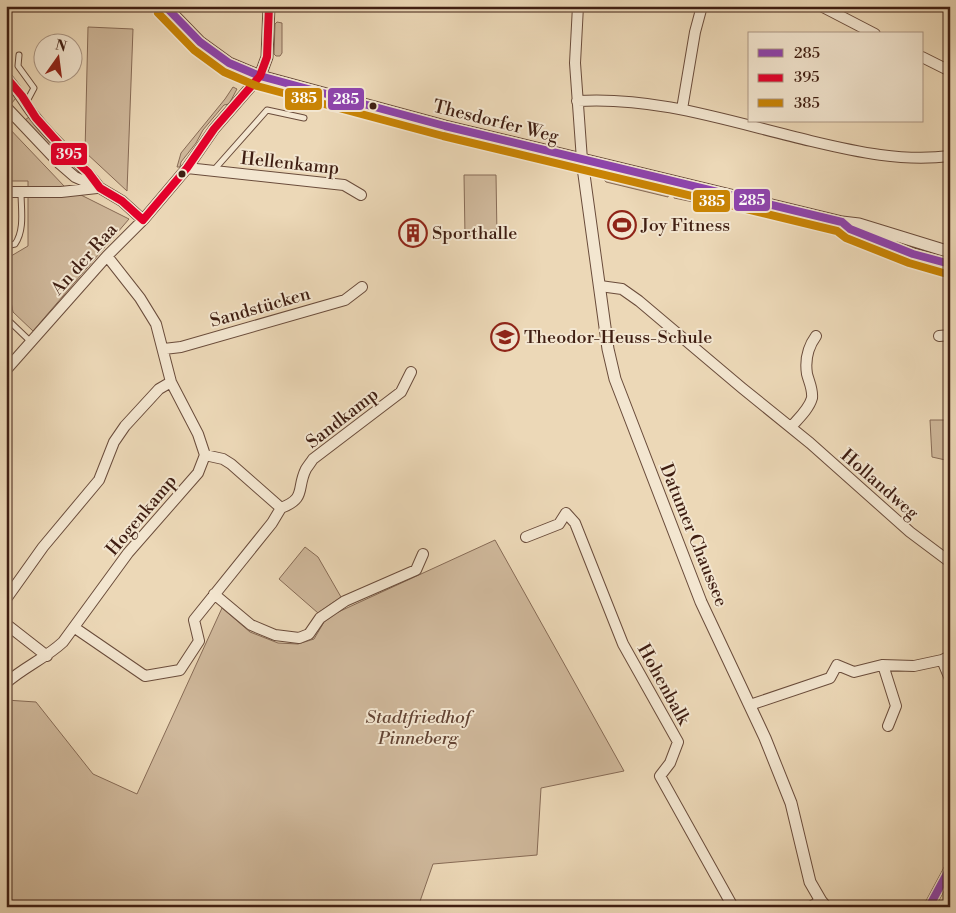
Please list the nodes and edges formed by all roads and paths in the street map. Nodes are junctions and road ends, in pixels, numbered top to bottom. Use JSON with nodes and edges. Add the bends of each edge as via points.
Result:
{"nodes":[{"id":1,"x":165,"y":6,"type":"edge"},
{"id":2,"x":269,"y":6,"type":"edge"},
{"id":3,"x":578,"y":6,"type":"edge"},
{"id":4,"x":702,"y":6,"type":"edge"},
{"id":5,"x":821,"y":6,"type":"edge"},
{"id":6,"x":872,"y":32,"type":"edge"},
{"id":7,"x":19,"y":55,"type":"dead end"},
{"id":8,"x":924,"y":58,"type":"edge"},
{"id":9,"x":950,"y":71,"type":"edge"},
{"id":10,"x":260,"y":76,"type":"junction"},
{"id":11,"x":6,"y":77,"type":"edge"},
{"id":12,"x":577,"y":101,"type":"junction"},
{"id":13,"x":26,"y":103,"type":"junction"},
{"id":14,"x":682,"y":109,"type":"junction"},
{"id":15,"x":10,"y":111,"type":"edge"},
{"id":16,"x":304,"y":118,"type":"dead end"},
{"id":17,"x":950,"y":156,"type":"edge"},
{"id":18,"x":582,"y":160,"type":"junction"},
{"id":19,"x":187,"y":168,"type":"junction"},
{"id":20,"x":213,"y":171,"type":"junction"},
{"id":21,"x":100,"y":188,"type":"junction"},
{"id":22,"x":6,"y":192,"type":"edge"},
{"id":23,"x":21,"y":192,"type":"junction"},
{"id":24,"x":361,"y":195,"type":"dead end"},
{"id":25,"x":143,"y":220,"type":"junction"},
{"id":26,"x":842,"y":222,"type":"junction"},
{"id":27,"x":6,"y":246,"type":"edge"},
{"id":28,"x":950,"y":252,"type":"edge"},
{"id":29,"x":107,"y":256,"type":"junction"},
{"id":30,"x":950,"y":264,"type":"edge"},
{"id":31,"x":600,"y":286,"type":"junction"},
{"id":32,"x":362,"y":287,"type":"dead end"},
{"id":33,"x":6,"y":318,"type":"edge"},
{"id":34,"x":816,"y":336,"type":"dead end"},
{"id":35,"x":31,"y":342,"type":"junction"},
{"id":36,"x":164,"y":349,"type":"junction"},
{"id":37,"x":6,"y":370,"type":"edge"},
{"id":38,"x":411,"y":372,"type":"dead end"},
{"id":39,"x":171,"y":382,"type":"junction"},
{"id":40,"x":791,"y":428,"type":"junction"},
{"id":41,"x":205,"y":454,"type":"junction"},
{"id":42,"x":281,"y":508,"type":"junction"},
{"id":43,"x":526,"y":537,"type":"dead end"},
{"id":44,"x":423,"y":554,"type":"dead end"},
{"id":45,"x":950,"y":562,"type":"edge"},
{"id":46,"x":214,"y":594,"type":"junction"},
{"id":47,"x":6,"y":599,"type":"edge"},
{"id":48,"x":6,"y":624,"type":"edge"},
{"id":49,"x":75,"y":628,"type":"junction"},
{"id":50,"x":47,"y":656,"type":"junction"},
{"id":51,"x":946,"y":658,"type":"edge"},
{"id":52,"x":883,"y":665,"type":"junction"},
{"id":53,"x":950,"y":679,"type":"edge"},
{"id":54,"x":6,"y":683,"type":"edge"},
{"id":55,"x":750,"y":706,"type":"junction"},
{"id":56,"x":888,"y":726,"type":"dead end"},
{"id":57,"x":950,"y":868,"type":"edge"},
{"id":58,"x":823,"y":904,"type":"edge"},
{"id":59,"x":733,"y":907,"type":"edge"},
{"id":60,"x":810,"y":907,"type":"edge"},
{"id":61,"x":929,"y":907,"type":"edge"}],
"edges":[{"from":1,"to":10,"type":"street","name":"Thesdorfer Weg","via":[[200,42],[229,63]]},
{"from":2,"to":10,"type":"street","via":[[267,57]]},
{"from":3,"to":12,"type":"street"},
{"from":4,"to":14,"type":"street","via":[[694,32]]},
{"from":5,"to":6,"type":"street"},
{"from":7,"to":13,"type":"lane","via":[[18,66],[34,88]]},
{"from":8,"to":9,"type":"street"},
{"from":10,"to":18,"type":"street","name":"Thesdorfer Weg"},
{"from":10,"to":19,"type":"street","name":"An der Raa","via":[[214,129]]},
{"from":11,"to":13,"type":"street"},
{"from":12,"to":14,"type":"street","via":[[625,100]]},
{"from":12,"to":18,"type":"street"},
{"from":13,"to":15,"type":"street"},
{"from":13,"to":21,"type":"street"},
{"from":14,"to":17,"type":"street","via":[[852,151],[904,158]]},
{"from":15,"to":21,"type":"street","via":[[75,177]]},
{"from":16,"to":20,"type":"lane","name":"Hellenkamp","via":[[266,110]]},
{"from":18,"to":26,"type":"street","name":"Thesdorfer Weg"},
{"from":18,"to":31,"type":"street","name":"Datumer Chaussee"},
{"from":19,"to":20,"type":"street","name":"Hellenkamp"},
{"from":19,"to":25,"type":"street","name":"An der Raa"},
{"from":20,"to":24,"type":"street","name":"Hellenkamp","via":[[344,185]]},
{"from":21,"to":23,"type":"street"},
{"from":21,"to":25,"type":"street","via":[[122,201]]},
{"from":22,"to":23,"type":"street"},
{"from":23,"to":27,"type":"lane","via":[[19,238],[15,244]]},
{"from":25,"to":29,"type":"street","name":"An der Raa"},
{"from":26,"to":28,"type":"street","name":"Thesdorfer Weg","via":[[859,224]]},
{"from":26,"to":30,"type":"street","name":"Thesdorfer Weg","via":[[850,229],[913,254]]},
{"from":29,"to":35,"type":"street","name":"An der Raa"},
{"from":29,"to":36,"type":"street","via":[[146,306]]},
{"from":31,"to":40,"type":"street","name":"Hollandweg","via":[[622,289],[639,301]]},
{"from":31,"to":55,"type":"street","name":"Datumer Chaussee","via":[[615,379],[701,602]]},
{"from":32,"to":36,"type":"street","name":"Sandstücken","via":[[345,300],[181,347]]},
{"from":33,"to":35,"type":"lane"},
{"from":34,"to":40,"type":"street","via":[[809,346],[806,364],[812,399]]},
{"from":35,"to":37,"type":"street","name":"An der Raa"},
{"from":36,"to":39,"type":"street"},
{"from":38,"to":42,"type":"street","name":"Sandkamp","via":[[401,392],[313,459],[306,469],[297,499]]},
{"from":39,"to":41,"type":"street"},
{"from":39,"to":47,"type":"street","via":[[159,389],[125,426],[114,442],[99,480],[43,547]]},
{"from":40,"to":45,"type":"street","name":"Hollandweg","via":[[910,532]]},
{"from":41,"to":42,"type":"street","via":[[231,464]]},
{"from":41,"to":49,"type":"street","name":"Hogenkamp","via":[[198,473],[128,553]]},
{"from":42,"to":46,"type":"street","name":"Sandkamp"},
{"from":43,"to":59,"type":"street","name":"Hohenbalk","via":[[559,524],[566,513],[575,523],[623,644],[678,742],[670,763],[660,776]]},
{"from":44,"to":46,"type":"street","via":[[416,570],[345,602],[320,618],[310,634],[298,638],[275,635],[251,625]]},
{"from":46,"to":49,"type":"street","name":"Sandkamp","via":[[194,620],[199,641],[180,670],[145,676]]},
{"from":48,"to":50,"type":"street"},
{"from":49,"to":50,"type":"street","name":"Hogenkamp"},
{"from":50,"to":54,"type":"street","name":"Hogenkamp"},
{"from":51,"to":52,"type":"street","via":[[914,666]]},
{"from":51,"to":53,"type":"street"},
{"from":52,"to":55,"type":"street","via":[[854,672],[837,665],[830,678]]},
{"from":52,"to":56,"type":"street","via":[[896,706]]},
{"from":55,"to":58,"type":"street","name":"Datumer Chaussee","via":[[791,803],[810,882]]},
{"from":57,"to":61,"type":"street"},
{"from":58,"to":60,"type":"street"}]}
